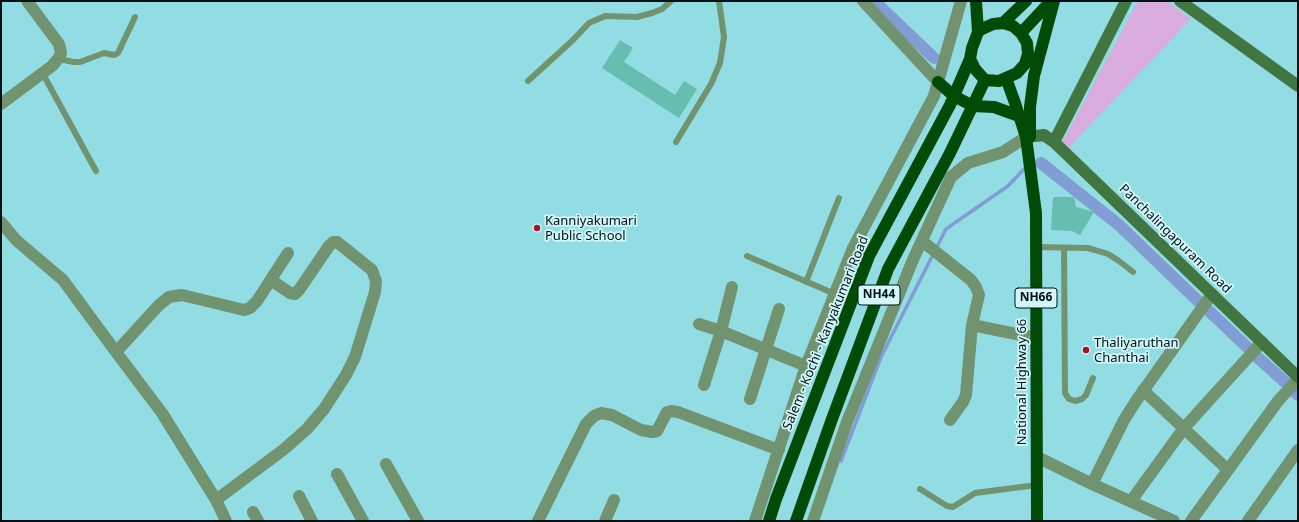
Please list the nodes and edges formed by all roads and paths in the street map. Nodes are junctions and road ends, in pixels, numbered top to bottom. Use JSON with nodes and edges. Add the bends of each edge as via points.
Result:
{"nodes":[{"id":1,"x":27,"y":1,"type":"edge"},
{"id":2,"x":671,"y":1,"type":"edge"},
{"id":3,"x":718,"y":1,"type":"edge"},
{"id":4,"x":863,"y":1,"type":"edge"},
{"id":5,"x":976,"y":1,"type":"edge"},
{"id":6,"x":1026,"y":1,"type":"edge"},
{"id":7,"x":1053,"y":1,"type":"edge"},
{"id":8,"x":1126,"y":1,"type":"edge"},
{"id":9,"x":1180,"y":1,"type":"edge"},
{"id":10,"x":959,"y":2,"type":"edge"},
{"id":11,"x":135,"y":17,"type":"dead end"},
{"id":12,"x":1002,"y":23,"type":"junction"},
{"id":13,"x":978,"y":32,"type":"junction"},
{"id":14,"x":1021,"y":33,"type":"junction"},
{"id":15,"x":58,"y":59,"type":"junction"},
{"id":16,"x":970,"y":59,"type":"junction"},
{"id":17,"x":43,"y":74,"type":"junction"},
{"id":18,"x":1006,"y":78,"type":"junction"},
{"id":19,"x":985,"y":80,"type":"junction"},
{"id":20,"x":528,"y":81,"type":"dead end"},
{"id":21,"x":938,"y":82,"type":"junction"},
{"id":22,"x":1298,"y":86,"type":"edge"},
{"id":23,"x":954,"y":96,"type":"junction"},
{"id":24,"x":1,"y":104,"type":"edge"},
{"id":25,"x":973,"y":106,"type":"junction"},
{"id":26,"x":1019,"y":116,"type":"junction"},
{"id":27,"x":1028,"y":137,"type":"junction"},
{"id":28,"x":676,"y":142,"type":"dead end"},
{"id":29,"x":1054,"y":142,"type":"junction"},
{"id":30,"x":96,"y":171,"type":"dead end"},
{"id":31,"x":839,"y":198,"type":"dead end"},
{"id":32,"x":1,"y":222,"type":"edge"},
{"id":33,"x":922,"y":241,"type":"junction"},
{"id":34,"x":1036,"y":247,"type":"junction"},
{"id":35,"x":1064,"y":248,"type":"junction"},
{"id":36,"x":288,"y":253,"type":"dead end"},
{"id":37,"x":747,"y":256,"type":"dead end"},
{"id":38,"x":1134,"y":272,"type":"dead end"},
{"id":39,"x":271,"y":280,"type":"junction"},
{"id":40,"x":806,"y":282,"type":"junction"},
{"id":41,"x":732,"y":287,"type":"dead end"},
{"id":42,"x":835,"y":294,"type":"junction"},
{"id":43,"x":1212,"y":294,"type":"junction"},
{"id":44,"x":779,"y":309,"type":"dead end"},
{"id":45,"x":699,"y":324,"type":"dead end"},
{"id":46,"x":972,"y":325,"type":"junction"},
{"id":47,"x":721,"y":331,"type":"junction"},
{"id":48,"x":1036,"y":338,"type":"junction"},
{"id":49,"x":1262,"y":342,"type":"junction"},
{"id":50,"x":766,"y":349,"type":"junction"},
{"id":51,"x":116,"y":352,"type":"junction"},
{"id":52,"x":806,"y":366,"type":"junction"},
{"id":53,"x":1093,"y":378,"type":"dead end"},
{"id":54,"x":1298,"y":378,"type":"edge"},
{"id":55,"x":704,"y":385,"type":"dead end"},
{"id":56,"x":1144,"y":390,"type":"junction"},
{"id":57,"x":750,"y":398,"type":"dead end"},
{"id":58,"x":950,"y":420,"type":"dead end"},
{"id":59,"x":1184,"y":428,"type":"junction"},
{"id":60,"x":779,"y":450,"type":"junction"},
{"id":61,"x":1298,"y":450,"type":"edge"},
{"id":62,"x":1037,"y":458,"type":"junction"},
{"id":63,"x":386,"y":464,"type":"dead end"},
{"id":64,"x":1228,"y":470,"type":"junction"},
{"id":65,"x":337,"y":474,"type":"dead end"},
{"id":66,"x":1092,"y":484,"type":"junction"},
{"id":67,"x":1037,"y":485,"type":"junction"},
{"id":68,"x":920,"y":489,"type":"dead end"},
{"id":69,"x":299,"y":496,"type":"dead end"},
{"id":70,"x":216,"y":500,"type":"junction"},
{"id":71,"x":614,"y":500,"type":"dead end"},
{"id":72,"x":1131,"y":501,"type":"junction"},
{"id":73,"x":415,"y":520,"type":"edge"},
{"id":74,"x":226,"y":521,"type":"edge"},
{"id":75,"x":312,"y":521,"type":"edge"},
{"id":76,"x":363,"y":521,"type":"edge"},
{"id":77,"x":538,"y":521,"type":"edge"},
{"id":78,"x":605,"y":521,"type":"edge"},
{"id":79,"x":754,"y":521,"type":"edge"},
{"id":80,"x":768,"y":521,"type":"edge"},
{"id":81,"x":796,"y":521,"type":"edge"},
{"id":82,"x":813,"y":521,"type":"edge"},
{"id":83,"x":1037,"y":521,"type":"edge"},
{"id":84,"x":1174,"y":521,"type":"edge"},
{"id":85,"x":1191,"y":521,"type":"edge"},
{"id":86,"x":1248,"y":521,"type":"edge"}],
"edges":[{"from":1,"to":15,"type":"street","via":[[59,44]]},
{"from":2,"to":20,"type":"lane","via":[[652,14],[605,16],[590,23]]},
{"from":3,"to":28,"type":"lane","via":[[724,38],[720,63],[711,84]]},
{"from":4,"to":21,"type":"street"},
{"from":5,"to":13,"type":"highway"},
{"from":6,"to":12,"type":"highway"},
{"from":7,"to":14,"type":"highway"},
{"from":7,"to":27,"type":"highway","via":[[1034,76]]},
{"from":8,"to":29,"type":"street"},
{"from":9,"to":22,"type":"street"},
{"from":10,"to":21,"type":"street"},
{"from":11,"to":15,"type":"lane","via":[[118,53],[104,53],[80,62]]},
{"from":12,"to":13,"type":"highway","via":[[992,24]]},
{"from":12,"to":14,"type":"highway","via":[[1013,26]]},
{"from":13,"to":16,"type":"highway","number":"NH44"},
{"from":14,"to":18,"type":"highway","via":[[1027,43],[1028,54],[1025,64],[1017,73]]},
{"from":15,"to":17,"type":"street"},
{"from":16,"to":19,"type":"highway"},
{"from":16,"to":23,"type":"highway","number":"NH44"},
{"from":17,"to":24,"type":"street"},
{"from":17,"to":30,"type":"lane"},
{"from":18,"to":19,"type":"highway","via":[[999,81]]},
{"from":18,"to":26,"type":"highway","name":"National Highway 66","number":"NH66"},
{"from":19,"to":25,"type":"highway","number":"NH44"},
{"from":21,"to":23,"type":"highway"},
{"from":21,"to":42,"type":"street","via":[[934,96],[853,248]]},
{"from":23,"to":25,"type":"highway"},
{"from":23,"to":80,"type":"highway","name":"Salem - Kochi - Kanyakumari Road","number":"NH44","via":[[869,256]]},
{"from":25,"to":26,"type":"highway","via":[[994,107]]},
{"from":25,"to":81,"type":"highway","number":"NH44","via":[[888,269]]},
{"from":26,"to":27,"type":"highway","name":"National Highway 66","number":"NH66"},
{"from":27,"to":29,"type":"street","name":"Panchalingapuram Road","via":[[1044,136]]},
{"from":27,"to":33,"type":"street","via":[[1003,152],[968,163],[951,177]]},
{"from":27,"to":34,"type":"highway","name":"National Highway 66","number":"NH66","via":[[1036,213]]},
{"from":29,"to":43,"type":"street","name":"Panchalingapuram Road"},
{"from":31,"to":40,"type":"lane"},
{"from":32,"to":51,"type":"street","via":[[16,240],[63,280]]},
{"from":33,"to":46,"type":"street","via":[[971,280],[976,287],[978,295]]},
{"from":33,"to":82,"type":"street","via":[[847,422]]},
{"from":34,"to":35,"type":"lane"},
{"from":34,"to":48,"type":"highway","name":"National Highway 66","number":"NH66"},
{"from":35,"to":38,"type":"lane","via":[[1086,248],[1102,252]]},
{"from":35,"to":53,"type":"lane","via":[[1065,393],[1075,401],[1082,399]]},
{"from":36,"to":39,"type":"street"},
{"from":37,"to":40,"type":"lane"},
{"from":39,"to":51,"type":"street","via":[[257,301],[244,310],[182,295],[169,297]]},
{"from":39,"to":70,"type":"street","via":[[295,294],[329,246],[336,242],[372,270],[376,281],[355,358],[324,409],[282,450]]},
{"from":40,"to":42,"type":"lane"},
{"from":41,"to":47,"type":"street"},
{"from":42,"to":52,"type":"street"},
{"from":43,"to":49,"type":"street","name":"Panchalingapuram Road"},
{"from":43,"to":56,"type":"street"},
{"from":44,"to":50,"type":"street"},
{"from":45,"to":47,"type":"street"},
{"from":46,"to":48,"type":"street"},
{"from":46,"to":58,"type":"street","via":[[966,395]]},
{"from":47,"to":50,"type":"street"},
{"from":47,"to":55,"type":"street"},
{"from":48,"to":62,"type":"highway","name":"National Highway 66","number":"NH66"},
{"from":49,"to":54,"type":"street","name":"Panchalingapuram Road"},
{"from":49,"to":59,"type":"street"},
{"from":50,"to":52,"type":"street"},
{"from":50,"to":57,"type":"street"},
{"from":51,"to":70,"type":"street","via":[[162,413]]},
{"from":52,"to":60,"type":"street"},
{"from":54,"to":64,"type":"street"},
{"from":56,"to":59,"type":"street"},
{"from":56,"to":66,"type":"street","via":[[1124,420]]},
{"from":59,"to":64,"type":"street"},
{"from":59,"to":72,"type":"street"},
{"from":60,"to":77,"type":"street","via":[[678,412],[667,412],[657,431],[652,432],[601,413],[586,424]]},
{"from":60,"to":79,"type":"street"},
{"from":61,"to":86,"type":"street"},
{"from":62,"to":66,"type":"street"},
{"from":62,"to":67,"type":"highway","name":"National Highway 66","number":"NH66"},
{"from":63,"to":73,"type":"street"},
{"from":64,"to":85,"type":"street"},
{"from":65,"to":76,"type":"street"},
{"from":66,"to":72,"type":"street"},
{"from":67,"to":68,"type":"lane","via":[[975,493],[953,507]]},
{"from":67,"to":83,"type":"highway","name":"National Highway 66","number":"NH66"},
{"from":69,"to":75,"type":"street"},
{"from":70,"to":74,"type":"street"},
{"from":71,"to":78,"type":"street"},
{"from":72,"to":84,"type":"street"}]}
